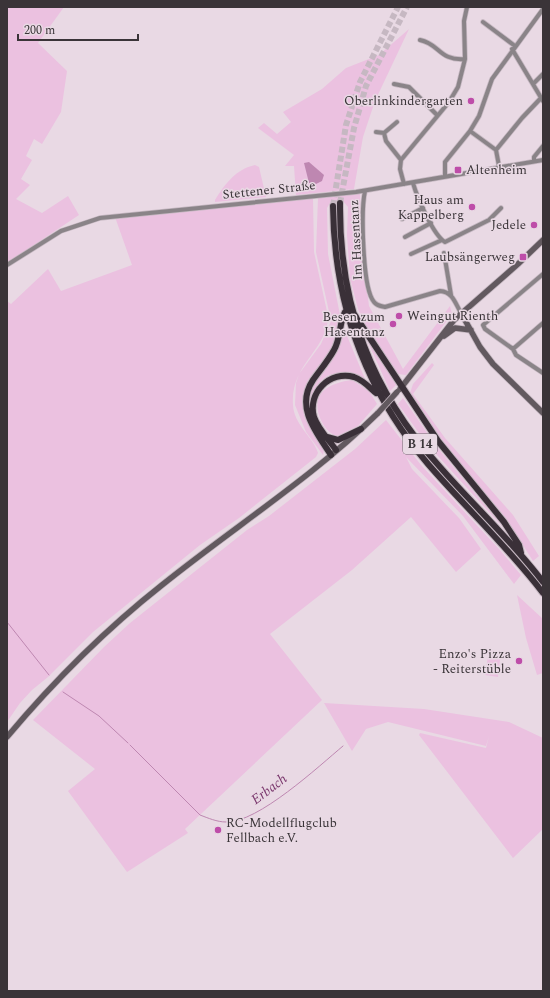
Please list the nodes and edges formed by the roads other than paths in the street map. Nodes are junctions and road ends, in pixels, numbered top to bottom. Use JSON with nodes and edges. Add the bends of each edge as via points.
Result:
{"nodes":[{"id":1,"x":467,"y":7,"type":"edge"},
{"id":2,"x":543,"y":9,"type":"edge"},
{"id":3,"x":483,"y":22,"type":"dead end"},
{"id":4,"x":420,"y":40,"type":"dead end"},
{"id":5,"x":514,"y":48,"type":"junction"},
{"id":6,"x":466,"y":59,"type":"junction"},
{"id":7,"x":543,"y":74,"type":"edge"},
{"id":8,"x":394,"y":84,"type":"dead end"},
{"id":9,"x":533,"y":84,"type":"junction"},
{"id":10,"x":542,"y":100,"type":"edge"},
{"id":11,"x":437,"y":115,"type":"junction"},
{"id":12,"x":397,"y":122,"type":"dead end"},
{"id":13,"x":470,"y":131,"type":"junction"},
{"id":14,"x":376,"y":132,"type":"dead end"},
{"id":15,"x":384,"y":133,"type":"junction"},
{"id":16,"x":543,"y":146,"type":"edge"},
{"id":17,"x":496,"y":150,"type":"junction"},
{"id":18,"x":401,"y":160,"type":"junction"},
{"id":19,"x":543,"y":160,"type":"edge"},
{"id":20,"x":534,"y":161,"type":"junction"},
{"id":21,"x":500,"y":166,"type":"junction"},
{"id":22,"x":445,"y":176,"type":"junction"},
{"id":23,"x":412,"y":183,"type":"junction"},
{"id":24,"x":404,"y":184,"type":"junction"},
{"id":25,"x":365,"y":191,"type":"junction"},
{"id":26,"x":340,"y":203,"type":"tunnel mouth"},
{"id":27,"x":332,"y":206,"type":"tunnel mouth"},
{"id":28,"x":423,"y":208,"type":"junction"},
{"id":29,"x":501,"y":208,"type":"dead end"},
{"id":30,"x":402,"y":219,"type":"dead end"},
{"id":31,"x":431,"y":223,"type":"junction"},
{"id":32,"x":405,"y":237,"type":"dead end"},
{"id":33,"x":442,"y":240,"type":"junction"},
{"id":34,"x":543,"y":240,"type":"edge"},
{"id":35,"x":444,"y":253,"type":"dead end"},
{"id":36,"x":412,"y":254,"type":"dead end"},
{"id":37,"x":7,"y":265,"type":"edge"},
{"id":38,"x":543,"y":274,"type":"edge"},
{"id":39,"x":451,"y":295,"type":"junction"},
{"id":40,"x":349,"y":312,"type":"junction"},
{"id":41,"x":461,"y":313,"type":"junction"},
{"id":42,"x":543,"y":323,"type":"edge"},
{"id":43,"x":471,"y":330,"type":"junction"},
{"id":44,"x":513,"y":349,"type":"junction"},
{"id":45,"x":428,"y":354,"type":"junction"},
{"id":46,"x":543,"y":373,"type":"edge"},
{"id":47,"x":402,"y":386,"type":"junction"},
{"id":48,"x":379,"y":395,"type":"junction"},
{"id":49,"x":543,"y":413,"type":"edge"},
{"id":50,"x":361,"y":429,"type":"junction"},
{"id":51,"x":326,"y":436,"type":"junction"},
{"id":52,"x":336,"y":450,"type":"junction"},
{"id":53,"x":330,"y":455,"type":"junction"},
{"id":54,"x":521,"y":555,"type":"junction"},
{"id":55,"x":543,"y":582,"type":"edge"},
{"id":56,"x":543,"y":593,"type":"edge"},
{"id":57,"x":7,"y":737,"type":"edge"}],
"edges":[{"from":1,"to":6,"type":"street","via":[[464,21]]},
{"from":2,"to":5,"type":"street"},
{"from":3,"to":5,"type":"street"},
{"from":4,"to":6,"type":"street","via":[[428,42],[446,57]]},
{"from":5,"to":9,"type":"street"},
{"from":5,"to":13,"type":"street","via":[[492,79],[479,116]]},
{"from":6,"to":11,"type":"street","via":[[458,87]]},
{"from":7,"to":9,"type":"street"},
{"from":8,"to":11,"type":"street","via":[[409,87]]},
{"from":9,"to":10,"type":"street"},
{"from":10,"to":17,"type":"street","via":[[522,118]]},
{"from":11,"to":18,"type":"street"},
{"from":12,"to":15,"type":"street"},
{"from":13,"to":17,"type":"street"},
{"from":13,"to":22,"type":"street","via":[[445,162]]},
{"from":14,"to":15,"type":"street"},
{"from":15,"to":18,"type":"street","via":[[386,142]]},
{"from":16,"to":20,"type":"street","via":[[534,157]]},
{"from":17,"to":21,"type":"street"},
{"from":18,"to":24,"type":"street","via":[[400,169]]},
{"from":19,"to":20,"type":"street","name":"Stettener Straße"},
{"from":20,"to":21,"type":"street","name":"Stettener Straße"},
{"from":21,"to":22,"type":"street","name":"Stettener Straße"},
{"from":22,"to":23,"type":"street","name":"Stettener Straße"},
{"from":23,"to":24,"type":"street","name":"Stettener Straße"},
{"from":23,"to":28,"type":"street"},
{"from":24,"to":25,"type":"street","name":"Stettener Straße"},
{"from":25,"to":37,"type":"street","name":"Stettener Straße","via":[[100,218],[61,231]]},
{"from":25,"to":39,"type":"street","name":"Im Hasentanz","via":[[362,201],[364,249],[367,278],[374,302],[385,307],[440,291]]},
{"from":26,"to":40,"type":"highway","number":"B 14","via":[[342,254]]},
{"from":27,"to":40,"type":"highway","number":"B 14","via":[[335,255]]},
{"from":28,"to":30,"type":"street"},
{"from":28,"to":31,"type":"street"},
{"from":29,"to":33,"type":"street","via":[[489,220],[449,242]]},
{"from":31,"to":32,"type":"street"},
{"from":31,"to":33,"type":"street"},
{"from":33,"to":36,"type":"street"},
{"from":34,"to":41,"type":"main road"},
{"from":35,"to":39,"type":"street"},
{"from":38,"to":44,"type":"street","via":[[483,325]]},
{"from":39,"to":41,"type":"street"},
{"from":40,"to":47,"type":"highway","via":[[358,319]]},
{"from":40,"to":48,"type":"highway","number":"B 14","via":[[360,356]]},
{"from":40,"to":53,"type":"highway","via":[[343,317],[334,350],[312,381],[306,399],[310,421]]},
{"from":40,"to":54,"type":"highway","number":"B 14","via":[[373,369],[405,424],[439,466]]},
{"from":41,"to":43,"type":"main road"},
{"from":41,"to":45,"type":"main road"},
{"from":42,"to":44,"type":"street"},
{"from":43,"to":45,"type":"main road","via":[[455,328]]},
{"from":43,"to":49,"type":"main road","via":[[493,364]]},
{"from":44,"to":46,"type":"street","via":[[516,355]]},
{"from":45,"to":47,"type":"main road"},
{"from":47,"to":50,"type":"main road","bridge":true},
{"from":47,"to":54,"type":"highway","via":[[452,459],[504,522],[519,545]]},
{"from":48,"to":51,"type":"highway","number":"B 14","via":[[353,377],[339,376],[327,381],[316,394],[313,409],[314,417]]},
{"from":48,"to":56,"type":"highway","number":"B 14","via":[[421,456],[509,551]]},
{"from":50,"to":51,"type":"highway","via":[[338,440]]},
{"from":50,"to":52,"type":"main road"},
{"from":51,"to":52,"type":"highway","number":"B 14"},
{"from":52,"to":53,"type":"main road"},
{"from":53,"to":57,"type":"main road","via":[[125,615],[72,664]]},
{"from":54,"to":55,"type":"highway","number":"B 14"}]}
